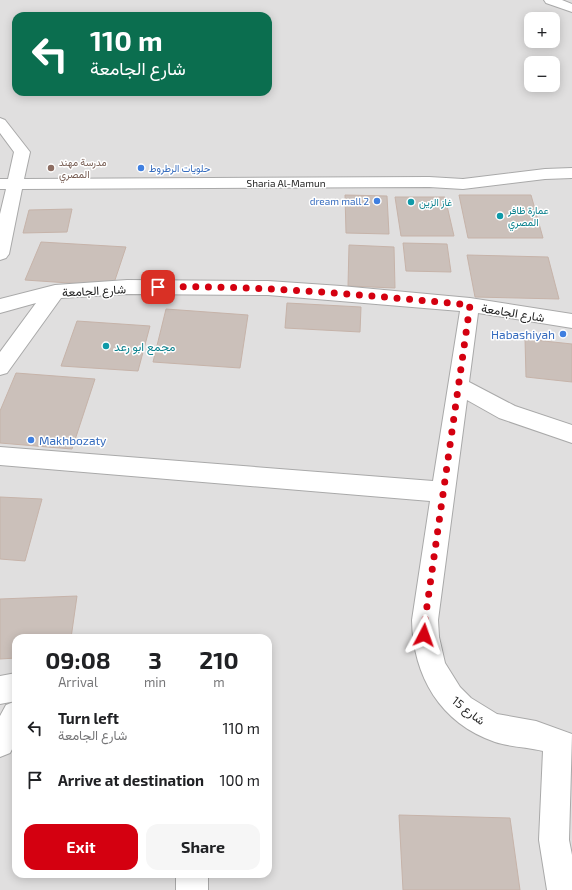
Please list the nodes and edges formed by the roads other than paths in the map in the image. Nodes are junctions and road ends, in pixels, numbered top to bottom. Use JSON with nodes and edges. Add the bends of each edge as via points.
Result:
{"nodes":[{"id":1,"x":550,"y":0,"type":"edge"},
{"id":2,"x":572,"y":8,"type":"edge"},
{"id":3,"x":0,"y":123,"type":"edge"},
{"id":4,"x":572,"y":173,"type":"edge"},
{"id":5,"x":8,"y":184,"type":"edge"},
{"id":6,"x":0,"y":254,"type":"edge"},
{"id":7,"x":55,"y":292,"type":"junction"},
{"id":8,"x":470,"y":305,"type":"junction"},
{"id":9,"x":0,"y":306,"type":"edge"},
{"id":10,"x":572,"y":321,"type":"edge"},
{"id":11,"x":0,"y":367,"type":"edge"},
{"id":12,"x":458,"y":386,"type":"junction"},
{"id":13,"x":572,"y":434,"type":"edge"},
{"id":14,"x":0,"y":456,"type":"edge"},
{"id":15,"x":443,"y":492,"type":"junction"},
{"id":16,"x":12,"y":688,"type":"edge"},
{"id":17,"x":0,"y":690,"type":"edge"},
{"id":18,"x":12,"y":722,"type":"edge"},
{"id":19,"x":0,"y":743,"type":"edge"},
{"id":20,"x":565,"y":745,"type":"edge"},
{"id":21,"x":192,"y":878,"type":"edge"},
{"id":22,"x":192,"y":890,"type":"edge"},
{"id":23,"x":563,"y":890,"type":"edge"}],
"edges":[{"from":1,"to":2,"type":"street"},
{"from":3,"to":5,"type":"street","via":[[22,152]]},
{"from":4,"to":5,"type":"street","name":"Sharia Al-Mamun","via":[[463,184]]},
{"from":5,"to":6,"type":"street"},
{"from":7,"to":8,"type":"street","name":"شارع الجامعة","via":[[127,287],[268,288],[341,292]]},
{"from":7,"to":9,"type":"street","name":"شارع الجامعة"},
{"from":7,"to":11,"type":"street"},
{"from":8,"to":10,"type":"street","name":"شارع الجامعة"},
{"from":8,"to":12,"type":"street","name":"شارع 15"},
{"from":12,"to":13,"type":"street","via":[[507,412]]},
{"from":12,"to":15,"type":"street","name":"شارع 15"},
{"from":14,"to":15,"type":"street"},
{"from":15,"to":20,"type":"street","name":"شارع 15","via":[[424,635],[433,670],[452,697],[489,726],[508,732],[531,734]]},
{"from":16,"to":17,"type":"street"},
{"from":18,"to":19,"type":"street"},
{"from":20,"to":23,"type":"street","via":[[557,786],[554,840]]},
{"from":21,"to":22,"type":"street"}]}
